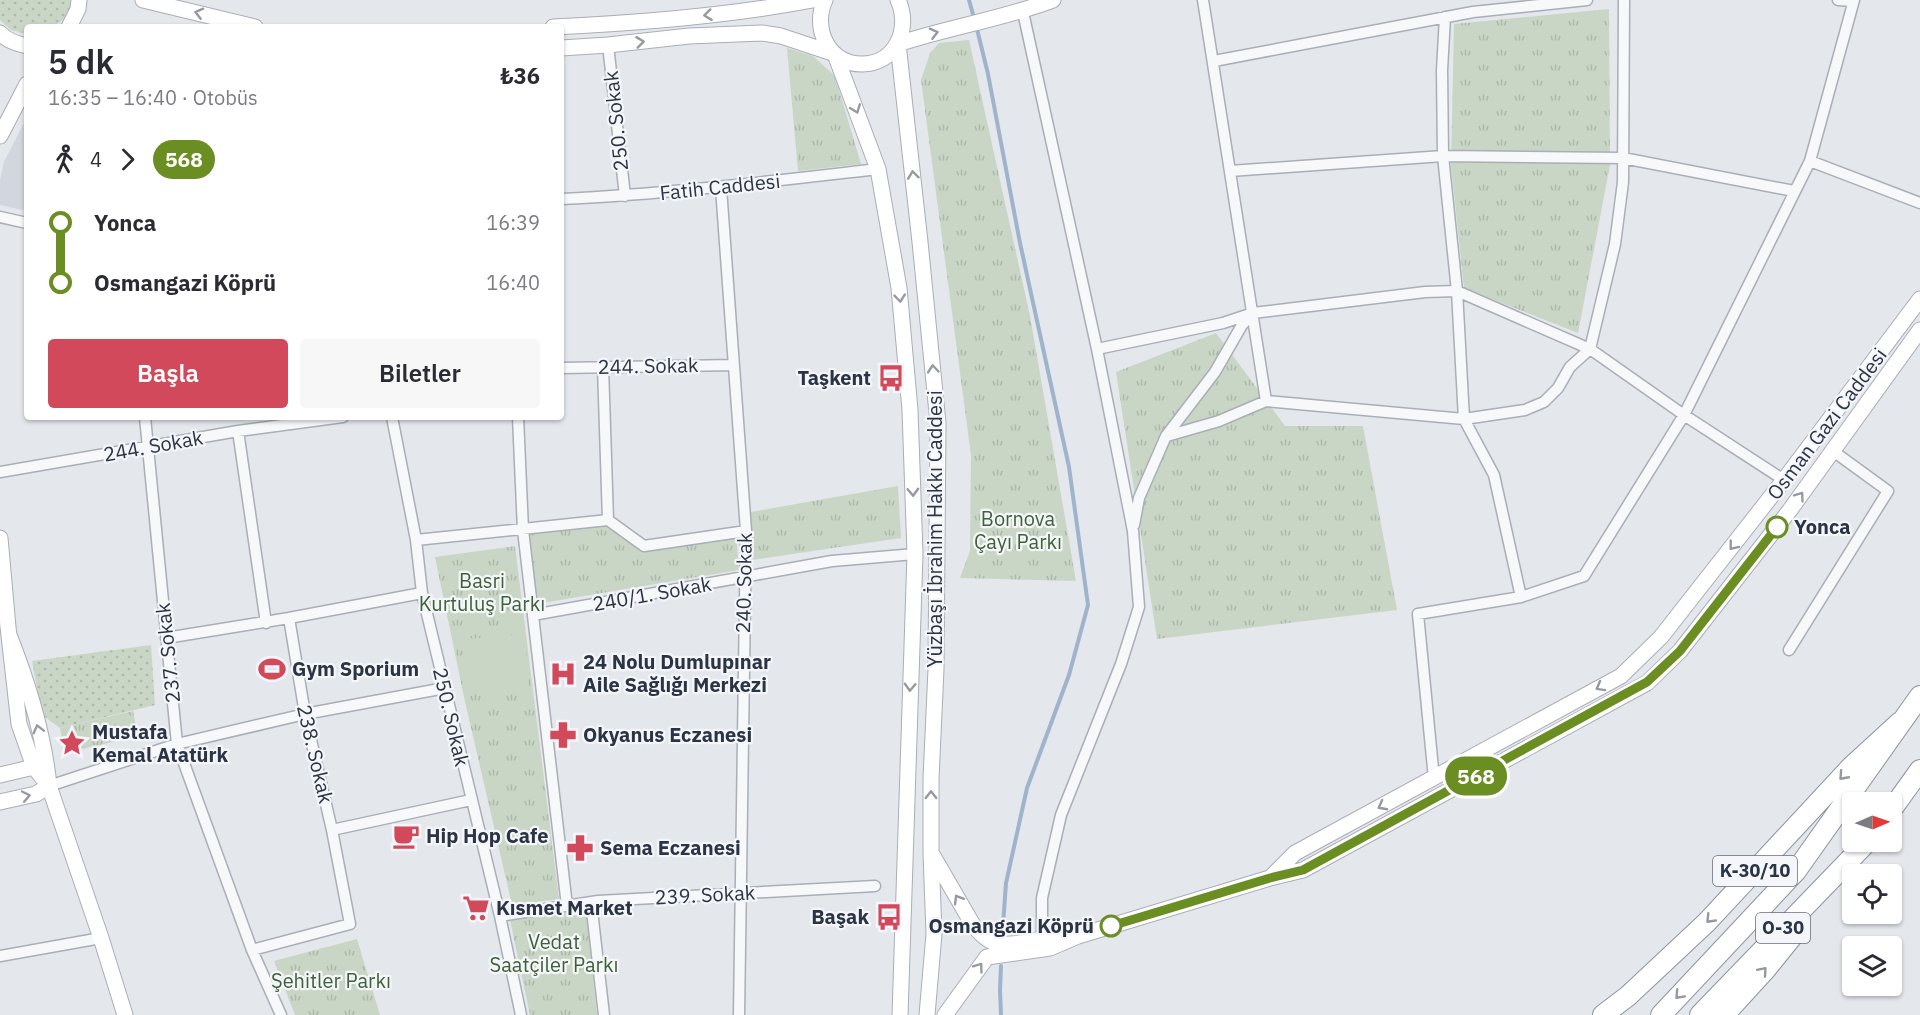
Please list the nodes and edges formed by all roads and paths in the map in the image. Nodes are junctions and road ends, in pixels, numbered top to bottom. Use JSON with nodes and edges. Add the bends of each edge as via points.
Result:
{"nodes":[{"id":1,"x":79,"y":0,"type":"edge"},
{"id":2,"x":143,"y":0,"type":"edge"},
{"id":3,"x":785,"y":0,"type":"edge"},
{"id":4,"x":813,"y":0,"type":"edge"},
{"id":5,"x":825,"y":0,"type":"edge"},
{"id":6,"x":898,"y":0,"type":"edge"},
{"id":7,"x":1053,"y":0,"type":"edge"},
{"id":8,"x":1203,"y":0,"type":"edge"},
{"id":9,"x":1587,"y":0,"type":"edge"},
{"id":10,"x":1624,"y":0,"type":"edge"},
{"id":11,"x":1838,"y":0,"type":"edge"},
{"id":12,"x":1853,"y":1,"type":"edge"},
{"id":13,"x":767,"y":9,"type":"junction"},
{"id":14,"x":1023,"y":12,"type":"junction"},
{"id":15,"x":1445,"y":17,"type":"junction"},
{"id":16,"x":70,"y":24,"type":"edge"},
{"id":17,"x":243,"y":24,"type":"edge"},
{"id":18,"x":564,"y":26,"type":"edge"},
{"id":19,"x":0,"y":33,"type":"edge"},
{"id":20,"x":898,"y":44,"type":"junction"},
{"id":21,"x":24,"y":45,"type":"edge"},
{"id":22,"x":608,"y":45,"type":"junction"},
{"id":23,"x":564,"y":48,"type":"edge"},
{"id":24,"x":835,"y":54,"type":"junction"},
{"id":25,"x":1214,"y":60,"type":"junction"},
{"id":26,"x":24,"y":90,"type":"edge"},
{"id":27,"x":0,"y":136,"type":"edge"},
{"id":28,"x":1443,"y":156,"type":"junction"},
{"id":29,"x":1623,"y":158,"type":"junction"},
{"id":30,"x":1810,"y":161,"type":"junction"},
{"id":31,"x":878,"y":169,"type":"junction"},
{"id":32,"x":1230,"y":171,"type":"junction"},
{"id":33,"x":721,"y":188,"type":"junction"},
{"id":34,"x":1794,"y":191,"type":"junction"},
{"id":35,"x":625,"y":196,"type":"junction"},
{"id":36,"x":564,"y":199,"type":"edge"},
{"id":37,"x":1920,"y":203,"type":"edge"},
{"id":38,"x":0,"y":217,"type":"edge"},
{"id":39,"x":24,"y":222,"type":"edge"},
{"id":40,"x":1457,"y":291,"type":"junction"},
{"id":41,"x":1920,"y":299,"type":"edge"},
{"id":42,"x":1253,"y":313,"type":"junction"},
{"id":43,"x":1920,"y":330,"type":"edge"},
{"id":44,"x":1097,"y":349,"type":"junction"},
{"id":45,"x":1590,"y":349,"type":"junction"},
{"id":46,"x":734,"y":364,"type":"junction"},
{"id":47,"x":603,"y":367,"type":"junction"},
{"id":48,"x":564,"y":368,"type":"edge"},
{"id":49,"x":1266,"y":401,"type":"junction"},
{"id":50,"x":1684,"y":415,"type":"junction"},
{"id":51,"x":1464,"y":419,"type":"junction"},
{"id":52,"x":145,"y":420,"type":"edge"},
{"id":53,"x":320,"y":420,"type":"edge"},
{"id":54,"x":393,"y":420,"type":"edge"},
{"id":55,"x":518,"y":420,"type":"edge"},
{"id":56,"x":238,"y":431,"type":"junction"},
{"id":57,"x":1166,"y":436,"type":"junction"},
{"id":58,"x":148,"y":447,"type":"junction"},
{"id":59,"x":1833,"y":451,"type":"junction"},
{"id":60,"x":0,"y":472,"type":"edge"},
{"id":61,"x":1784,"y":480,"type":"junction"},
{"id":62,"x":608,"y":520,"type":"junction"},
{"id":63,"x":523,"y":530,"type":"junction"},
{"id":64,"x":746,"y":531,"type":"junction"},
{"id":65,"x":1133,"y":531,"type":"junction"},
{"id":66,"x":0,"y":538,"type":"edge"},
{"id":67,"x":416,"y":540,"type":"junction"},
{"id":68,"x":915,"y":554,"type":"junction"},
{"id":69,"x":745,"y":577,"type":"junction"},
{"id":70,"x":422,"y":593,"type":"junction"},
{"id":71,"x":1521,"y":597,"type":"junction"},
{"id":72,"x":3,"y":615,"type":"edge"},
{"id":73,"x":533,"y":615,"type":"junction"},
{"id":74,"x":289,"y":618,"type":"junction"},
{"id":75,"x":266,"y":623,"type":"junction"},
{"id":76,"x":9,"y":635,"type":"junction"},
{"id":77,"x":166,"y":638,"type":"junction"},
{"id":78,"x":1788,"y":650,"type":"dead end"},
{"id":79,"x":445,"y":688,"type":"junction"},
{"id":80,"x":1920,"y":696,"type":"edge"},
{"id":81,"x":304,"y":714,"type":"junction"},
{"id":82,"x":1900,"y":722,"type":"junction"},
{"id":83,"x":177,"y":744,"type":"junction"},
{"id":84,"x":34,"y":767,"type":"junction"},
{"id":85,"x":1920,"y":771,"type":"edge"},
{"id":86,"x":0,"y":775,"type":"edge"},
{"id":87,"x":1434,"y":779,"type":"junction"},
{"id":88,"x":50,"y":786,"type":"junction"},
{"id":89,"x":1902,"y":795,"type":"edge"},
{"id":90,"x":471,"y":800,"type":"junction"},
{"id":91,"x":0,"y":802,"type":"edge"},
{"id":92,"x":332,"y":830,"type":"junction"},
{"id":93,"x":1858,"y":852,"type":"edge"},
{"id":94,"x":1860,"y":852,"type":"edge"},
{"id":95,"x":931,"y":853,"type":"junction"},
{"id":96,"x":1270,"y":878,"type":"junction"},
{"id":97,"x":875,"y":886,"type":"dead end"},
{"id":98,"x":740,"y":892,"type":"junction"},
{"id":99,"x":591,"y":902,"type":"junction"},
{"id":100,"x":567,"y":906,"type":"junction"},
{"id":101,"x":500,"y":916,"type":"junction"},
{"id":102,"x":1078,"y":936,"type":"junction"},
{"id":103,"x":101,"y":938,"type":"junction"},
{"id":104,"x":1042,"y":938,"type":"junction"},
{"id":105,"x":252,"y":950,"type":"junction"},
{"id":106,"x":0,"y":957,"type":"edge"},
{"id":107,"x":126,"y":1015,"type":"edge"},
{"id":108,"x":280,"y":1015,"type":"edge"},
{"id":109,"x":521,"y":1015,"type":"edge"},
{"id":110,"x":604,"y":1015,"type":"edge"},
{"id":111,"x":739,"y":1015,"type":"edge"},
{"id":112,"x":900,"y":1015,"type":"edge"},
{"id":113,"x":927,"y":1015,"type":"edge"},
{"id":114,"x":945,"y":1015,"type":"edge"},
{"id":115,"x":1603,"y":1015,"type":"edge"},
{"id":116,"x":1661,"y":1015,"type":"edge"},
{"id":117,"x":1700,"y":1015,"type":"edge"},
{"id":118,"x":1724,"y":1015,"type":"edge"}],
"edges":[{"from":1,"to":16,"type":"main road"},
{"from":17,"to":2,"type":"main road","one_way":true},
{"from":3,"to":13,"type":"main road"},
{"from":4,"to":13,"type":"main road"},
{"from":5,"to":24,"type":"main road","name":"Yüzbaşı İbrahim Hakkı Caddesi","via":[[819,21],[821,33]]},
{"from":6,"to":20,"type":"main road","name":"Yüzbaşı İbrahim Hakkı Caddesi","via":[[904,21]]},
{"from":7,"to":14,"type":"main road"},
{"from":8,"to":25,"type":"street"},
{"from":9,"to":15,"type":"street"},
{"from":10,"to":29,"type":"street"},
{"from":11,"to":12,"type":"street"},
{"from":12,"to":30,"type":"street"},
{"from":13,"to":18,"type":"main road","one_way":true,"via":[[652,22]]},
{"from":20,"to":14,"type":"main road","one_way":true},
{"from":14,"to":44,"type":"street"},
{"from":15,"to":25,"type":"street"},
{"from":15,"to":28,"type":"street"},
{"from":19,"to":21,"type":"main road"},
{"from":20,"to":24,"type":"main road","via":[[875,62],[861,64]]},
{"from":95,"to":20,"type":"main road","name":"Yüzbaşı İbrahim Hakkı Caddesi","one_way":true,"via":[[938,423]]},
{"from":22,"to":23,"type":"main road"},
{"from":22,"to":24,"type":"main road","one_way":true,"via":[[739,32],[781,36]]},
{"from":22,"to":35,"type":"street","name":"250. Sokak"},
{"from":24,"to":31,"type":"main road","name":"Yüzbaşı İbrahim Hakkı Caddesi","one_way":true},
{"from":25,"to":32,"type":"street"},
{"from":26,"to":27,"type":"main road"},
{"from":28,"to":29,"type":"street"},
{"from":28,"to":32,"type":"street"},
{"from":28,"to":40,"type":"street"},
{"from":29,"to":34,"type":"street"},
{"from":29,"to":45,"type":"street","via":[[1615,244]]},
{"from":30,"to":34,"type":"street"},
{"from":30,"to":37,"type":"street"},
{"from":31,"to":33,"type":"street","name":"Fatih Caddesi"},
{"from":31,"to":68,"type":"main road","name":"Yüzbaşı İbrahim Hakkı Caddesi","one_way":true,"via":[[899,288],[909,399]]},
{"from":32,"to":42,"type":"street"},
{"from":33,"to":35,"type":"street","name":"Fatih Caddesi"},
{"from":33,"to":46,"type":"street","name":"240. Sokak"},
{"from":34,"to":50,"type":"street"},
{"from":35,"to":36,"type":"street","name":"Fatih Caddesi"},
{"from":38,"to":39,"type":"street"},
{"from":40,"to":42,"type":"street"},
{"from":40,"to":45,"type":"street"},
{"from":40,"to":51,"type":"street"},
{"from":41,"to":61,"type":"main road","name":"Osman Gazi Caddesi"},
{"from":42,"to":44,"type":"street"},
{"from":42,"to":49,"type":"street"},
{"from":42,"to":57,"type":"street","via":[[1215,372]]},
{"from":43,"to":59,"type":"main road","name":"Osman Gazi Caddesi"},
{"from":44,"to":65,"type":"street"},
{"from":45,"to":50,"type":"street"},
{"from":45,"to":51,"type":"street","via":[[1570,367],[1544,402],[1525,410]]},
{"from":46,"to":47,"type":"street","name":"244. Sokak"},
{"from":46,"to":64,"type":"street","name":"240. Sokak"},
{"from":47,"to":48,"type":"street","name":"244. Sokak"},
{"from":47,"to":62,"type":"street"},
{"from":49,"to":51,"type":"street"},
{"from":49,"to":57,"type":"street","via":[[1219,421]]},
{"from":50,"to":61,"type":"street"},
{"from":50,"to":71,"type":"street","via":[[1584,576]]},
{"from":51,"to":71,"type":"street","via":[[1494,475]]},
{"from":52,"to":58,"type":"street","name":"237. Sokak"},
{"from":53,"to":56,"type":"street","name":"244. Sokak"},
{"from":54,"to":67,"type":"street","name":"250. Sokak"},
{"from":55,"to":63,"type":"street"},
{"from":56,"to":58,"type":"street","name":"244. Sokak"},
{"from":56,"to":75,"type":"street"},
{"from":57,"to":65,"type":"street","via":[[1139,498]]},
{"from":58,"to":60,"type":"street","name":"244. Sokak"},
{"from":58,"to":77,"type":"street","name":"237. Sokak"},
{"from":59,"to":78,"type":"street","via":[[1888,490]]},
{"from":96,"to":59,"type":"main road","name":"Osman Gazi Caddesi","one_way":true,"via":[[1303,870],[1647,682],[1680,651]]},
{"from":61,"to":87,"type":"main road","name":"Osman Gazi Caddesi","one_way":true,"via":[[1661,637],[1621,676]]},
{"from":62,"to":63,"type":"street"},
{"from":62,"to":64,"type":"street","via":[[644,546]]},
{"from":63,"to":67,"type":"street"},
{"from":63,"to":73,"type":"street"},
{"from":64,"to":69,"type":"street","name":"240. Sokak"},
{"from":65,"to":104,"type":"street","via":[[1139,607],[1121,664],[1061,815],[1042,898]]},
{"from":66,"to":72,"type":"main road"},
{"from":67,"to":70,"type":"street","name":"250. Sokak"},
{"from":68,"to":69,"type":"street","name":"240/1. Sokak","via":[[832,561]]},
{"from":68,"to":112,"type":"main road","name":"Yüzbaşı İbrahim Hakkı Caddesi","one_way":true},
{"from":69,"to":73,"type":"street","name":"240/1. Sokak"},
{"from":69,"to":98,"type":"street","name":"240. Sokak"},
{"from":70,"to":74,"type":"street"},
{"from":70,"to":79,"type":"street","name":"250. Sokak"},
{"from":71,"to":87,"type":"street","via":[[1418,614]]},
{"from":72,"to":76,"type":"main road"},
{"from":73,"to":100,"type":"street"},
{"from":74,"to":75,"type":"street"},
{"from":74,"to":81,"type":"street","name":"238. Sokak"},
{"from":75,"to":77,"type":"street"},
{"from":76,"to":84,"type":"main road","via":[[19,724]]},
{"from":88,"to":76,"type":"main road","one_way":true,"via":[[26,679]]},
{"from":77,"to":83,"type":"street","name":"237. Sokak"},
{"from":79,"to":81,"type":"street"},
{"from":79,"to":90,"type":"street","name":"250. Sokak"},
{"from":80,"to":82,"type":"highway","number":"O-30"},
{"from":81,"to":83,"type":"street"},
{"from":81,"to":92,"type":"street","name":"238. Sokak"},
{"from":82,"to":115,"type":"highway","number":"K-30/10","one_way":true,"via":[[1852,766],[1707,922]]},
{"from":82,"to":116,"type":"highway","number":"O-30","one_way":true,"via":[[1796,871]]},
{"from":83,"to":88,"type":"street"},
{"from":83,"to":105,"type":"street","name":"237. Sokak"},
{"from":84,"to":86,"type":"main road"},
{"from":84,"to":88,"type":"main road"},
{"from":85,"to":89,"type":"highway"},
{"from":87,"to":96,"type":"main road","name":"Osman Gazi Caddesi","one_way":true,"via":[[1295,853]]},
{"from":91,"to":88,"type":"main road","one_way":true,"via":[[36,794]]},
{"from":88,"to":103,"type":"main road"},
{"from":90,"to":92,"type":"street"},
{"from":90,"to":101,"type":"street","name":"250. Sokak"},
{"from":92,"to":105,"type":"street","name":"238. Sokak","via":[[350,924]]},
{"from":93,"to":117,"type":"highway","number":"O-30"},
{"from":118,"to":94,"type":"highway","number":"K-30/10","one_way":true},
{"from":104,"to":95,"type":"main road","name":"Osman Gazi Caddesi","one_way":true,"via":[[996,944],[981,935]]},
{"from":95,"to":113,"type":"main road","name":"Yüzbaşı İbrahim Hakkı Caddesi","via":[[934,934]]},
{"from":96,"to":102,"type":"main road","name":"Osman Gazi Caddesi"},
{"from":97,"to":98,"type":"street","name":"239. Sokak"},
{"from":98,"to":99,"type":"street","name":"239. Sokak"},
{"from":98,"to":111,"type":"street","name":"240. Sokak"},
{"from":99,"to":100,"type":"street","name":"239. Sokak"},
{"from":99,"to":110,"type":"street"},
{"from":100,"to":101,"type":"street","name":"239. Sokak"},
{"from":101,"to":109,"type":"street","name":"250. Sokak"},
{"from":102,"to":104,"type":"main road","name":"Osman Gazi Caddesi"},
{"from":114,"to":102,"type":"main road","name":"Osman Gazi Caddesi","one_way":true,"via":[[987,957],[1050,948]]},
{"from":103,"to":106,"type":"street"},
{"from":103,"to":107,"type":"main road"},
{"from":105,"to":108,"type":"street","name":"237. Sokak"}]}
